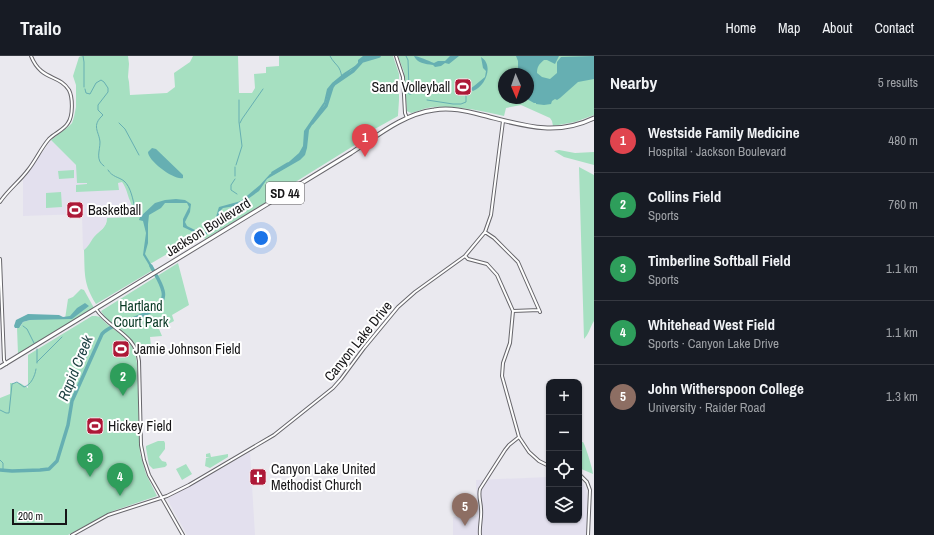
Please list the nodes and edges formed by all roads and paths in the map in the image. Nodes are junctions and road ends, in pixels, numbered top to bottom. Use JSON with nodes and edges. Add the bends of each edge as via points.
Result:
{"nodes":[{"id":1,"x":32,"y":56,"type":"edge"},
{"id":2,"x":396,"y":56,"type":"edge"},
{"id":3,"x":407,"y":118,"type":"junction"},
{"id":4,"x":594,"y":118,"type":"edge"},
{"id":5,"x":503,"y":120,"type":"junction"},
{"id":6,"x":0,"y":202,"type":"edge"},
{"id":7,"x":486,"y":232,"type":"junction"},
{"id":8,"x":466,"y":256,"type":"junction"},
{"id":9,"x":0,"y":259,"type":"edge"},
{"id":10,"x":96,"y":309,"type":"junction"},
{"id":11,"x":513,"y":311,"type":"junction"},
{"id":12,"x":520,"y":312,"type":"junction"},
{"id":13,"x":512,"y":322,"type":"junction"},
{"id":14,"x":6,"y":364,"type":"junction"},
{"id":15,"x":0,"y":367,"type":"edge"},
{"id":16,"x":519,"y":437,"type":"junction"},
{"id":17,"x":546,"y":464,"type":"edge"},
{"id":18,"x":582,"y":477,"type":"edge"},
{"id":19,"x":162,"y":498,"type":"junction"},
{"id":20,"x":72,"y":535,"type":"edge"},
{"id":21,"x":184,"y":535,"type":"edge"},
{"id":22,"x":480,"y":535,"type":"edge"},
{"id":23,"x":588,"y":535,"type":"edge"}],
"edges":[{"from":1,"to":6,"type":"street","via":[[39,70],[68,89],[71,98],[70,117],[68,124],[48,140],[29,169]]},
{"from":2,"to":3,"type":"street","via":[[403,77]]},
{"from":3,"to":5,"type":"main road","name":"Jackson Boulevard","number":"SD 44","via":[[434,110],[451,109]]},
{"from":3,"to":10,"type":"main road","name":"Jackson Boulevard","number":"SD 44"},
{"from":4,"to":5,"type":"main road","name":"Jackson Boulevard","number":"SD 44","via":[[575,126],[556,129],[537,128]]},
{"from":5,"to":7,"type":"street","name":"Canyon Lake Drive","via":[[494,200]]},
{"from":7,"to":8,"type":"street","name":"Canyon Lake Drive"},
{"from":7,"to":12,"type":"street","via":[[518,262],[539,311]]},
{"from":8,"to":11,"type":"street","via":[[468,259],[487,264],[498,275]]},
{"from":8,"to":19,"type":"street","name":"Canyon Lake Drive","via":[[398,307],[341,380],[321,399],[267,439],[184,488]]},
{"from":9,"to":14,"type":"street"},
{"from":10,"to":14,"type":"main road","name":"Jackson Boulevard","number":"SD 44"},
{"from":10,"to":19,"type":"street","via":[[102,318],[131,340],[138,358],[143,457]]},
{"from":11,"to":12,"type":"street"},
{"from":11,"to":13,"type":"street"},
{"from":12,"to":13,"type":"street","via":[[514,316]]},
{"from":13,"to":16,"type":"street","via":[[502,376]]},
{"from":14,"to":15,"type":"main road","name":"Jackson Boulevard","number":"SD 44"},
{"from":16,"to":17,"type":"street","via":[[529,452]]},
{"from":16,"to":22,"type":"street","via":[[505,450],[480,489]]},
{"from":18,"to":23,"type":"street","via":[[590,490]]},
{"from":19,"to":20,"type":"street","name":"Canyon Lake Drive","via":[[108,515]]},
{"from":19,"to":21,"type":"street"}]}
